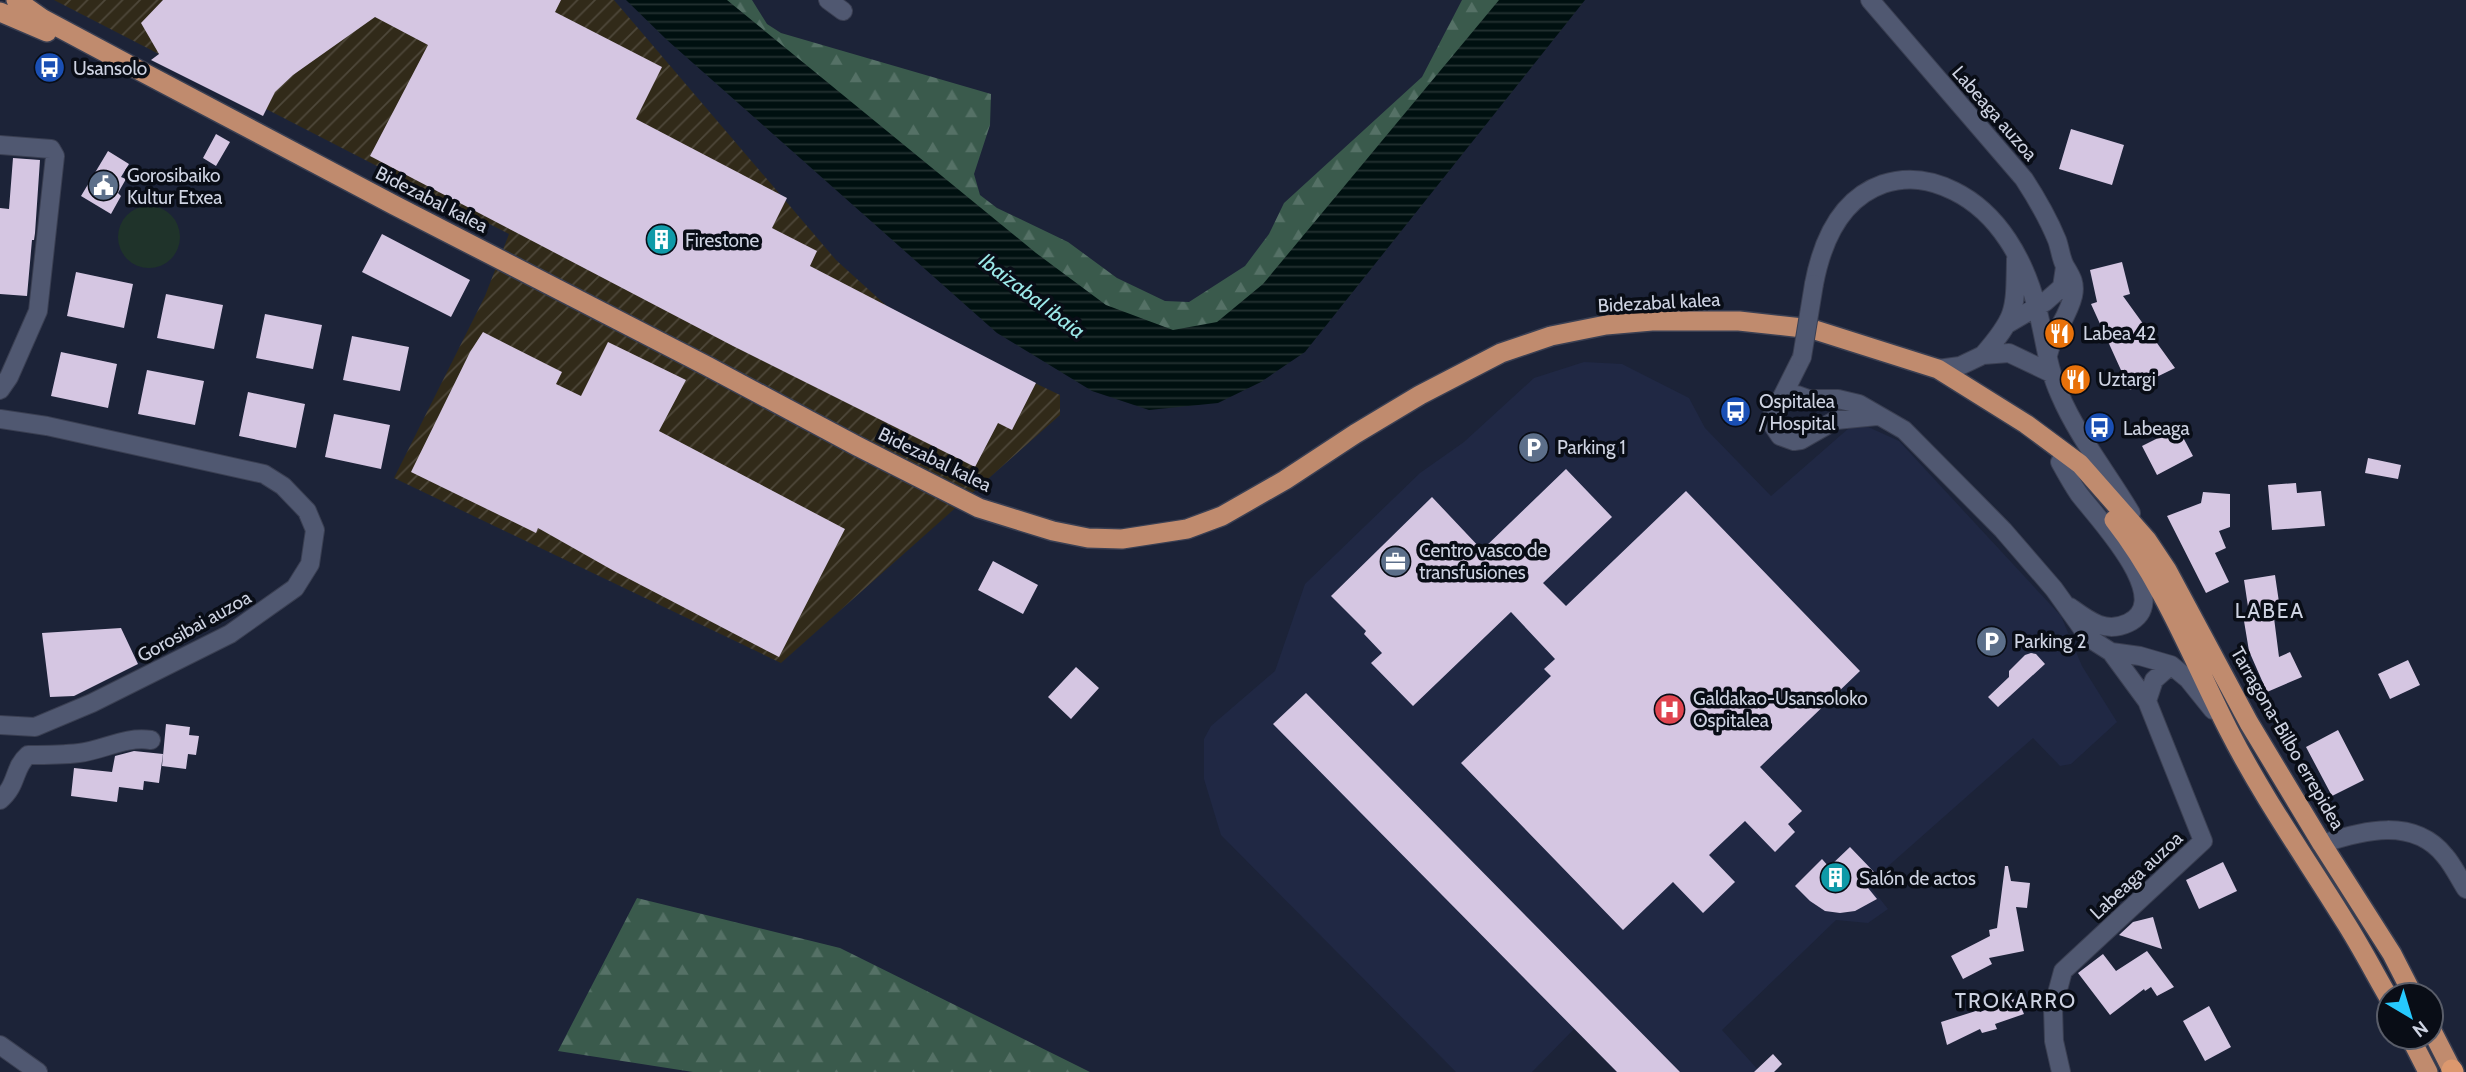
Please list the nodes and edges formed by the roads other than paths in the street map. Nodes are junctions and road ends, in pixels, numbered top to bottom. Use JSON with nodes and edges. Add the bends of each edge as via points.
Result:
{"nodes":[{"id":1,"x":16,"y":0,"type":"edge"},
{"id":2,"x":828,"y":0,"type":"edge"},
{"id":3,"x":1870,"y":0,"type":"edge"},
{"id":4,"x":0,"y":12,"type":"edge"},
{"id":5,"x":843,"y":12,"type":"dead end"},
{"id":6,"x":131,"y":66,"type":"junction"},
{"id":7,"x":0,"y":145,"type":"edge"},
{"id":8,"x":2016,"y":252,"type":"junction"},
{"id":9,"x":2065,"y":267,"type":"junction"},
{"id":10,"x":2041,"y":305,"type":"junction"},
{"id":11,"x":2066,"y":312,"type":"junction"},
{"id":12,"x":2009,"y":323,"type":"junction"},
{"id":13,"x":1886,"y":352,"type":"joint"},
{"id":14,"x":1983,"y":355,"type":"junction"},
{"id":15,"x":1802,"y":357,"type":"junction"},
{"id":16,"x":2049,"y":366,"type":"junction"},
{"id":17,"x":1938,"y":369,"type":"junction"},
{"id":18,"x":0,"y":390,"type":"edge"},
{"id":19,"x":1781,"y":399,"type":"junction"},
{"id":20,"x":1808,"y":399,"type":"junction"},
{"id":21,"x":1877,"y":416,"type":"junction"},
{"id":22,"x":0,"y":419,"type":"edge"},
{"id":23,"x":2026,"y":424,"type":"junction"},
{"id":24,"x":1812,"y":432,"type":"junction"},
{"id":25,"x":2060,"y":462,"type":"junction"},
{"id":26,"x":2147,"y":540,"type":"junction"},
{"id":27,"x":2064,"y":603,"type":"junction"},
{"id":28,"x":2111,"y":652,"type":"junction"},
{"id":29,"x":2171,"y":665,"type":"junction"},
{"id":30,"x":2147,"y":701,"type":"junction"},
{"id":31,"x":0,"y":725,"type":"edge"},
{"id":32,"x":2228,"y":730,"type":"junction"},
{"id":33,"x":151,"y":740,"type":"dead end"},
{"id":34,"x":0,"y":800,"type":"edge"},
{"id":35,"x":2322,"y":844,"type":"junction"},
{"id":36,"x":2466,"y":889,"type":"edge"},
{"id":37,"x":2379,"y":981,"type":"edge"},
{"id":38,"x":2406,"y":981,"type":"edge"},
{"id":39,"x":0,"y":1045,"type":"edge"},
{"id":40,"x":2417,"y":1051,"type":"edge"},
{"id":41,"x":2442,"y":1051,"type":"edge"},
{"id":42,"x":2453,"y":1071,"type":"edge"},
{"id":43,"x":38,"y":1072,"type":"edge"},
{"id":44,"x":2061,"y":1072,"type":"edge"},
{"id":45,"x":2428,"y":1072,"type":"edge"}],
"edges":[{"from":1,"to":6,"type":"highway","name":"Bidezabal kalea"},
{"from":2,"to":5,"type":"street"},
{"from":3,"to":9,"type":"street","name":"Labeaga auzoa","via":[[2024,178],[2044,211]]},
{"from":4,"to":6,"type":"highway"},
{"from":6,"to":13,"type":"highway","name":"Bidezabal kalea","via":[[979,508],[1088,538],[1152,535],[1222,516],[1420,395],[1501,353],[1551,336],[1652,321],[1740,321],[1812,329]]},
{"from":7,"to":18,"type":"street","via":[[51,149],[55,156],[38,311]]},
{"from":8,"to":10,"type":"street"},
{"from":8,"to":12,"type":"street"},
{"from":8,"to":15,"type":"street","bridge":true,"via":[[1985,212],[1939,183],[1909,178],[1881,185],[1859,196],[1839,217],[1819,256]]},
{"from":9,"to":10,"type":"street","via":[[2062,287]]},
{"from":9,"to":11,"type":"street","name":"Labeaga auzoa","via":[[2073,282]]},
{"from":10,"to":11,"type":"street"},
{"from":10,"to":12,"type":"street"},
{"from":10,"to":16,"type":"street"},
{"from":11,"to":16,"type":"street","name":"Labeaga auzoa","via":[[2051,341]]},
{"from":12,"to":14,"type":"street"},
{"from":13,"to":17,"type":"highway","name":"Tarragona-Bilbo errepidea"},
{"from":14,"to":16,"type":"street","via":[[2009,353]]},
{"from":14,"to":17,"type":"street"},
{"from":15,"to":19,"type":"street"},
{"from":15,"to":20,"type":"street"},
{"from":16,"to":26,"type":"street","via":[[2060,397]]},
{"from":17,"to":23,"type":"highway","name":"Tarragona-Bilbo errepidea"},
{"from":19,"to":20,"type":"street","via":[[1797,395]]},
{"from":19,"to":24,"type":"street","via":[[1773,409],[1772,424],[1780,436],[1794,441]]},
{"from":20,"to":21,"type":"street","via":[[1859,404]]},
{"from":20,"to":24,"type":"street","via":[[1817,418]]},
{"from":21,"to":24,"type":"street","via":[[1836,420]]},
{"from":21,"to":27,"type":"street","via":[[1904,430],[2003,530]]},
{"from":22,"to":31,"type":"street","name":"Gorosibai auzoa","via":[[264,474],[307,511],[315,530],[310,564],[295,588],[230,634],[35,727]]},
{"from":23,"to":25,"type":"highway","name":"Tarragona-Bilbo errepidea"},
{"from":23,"to":26,"type":"highway","name":"Tarragona-Bilbo errepidea","via":[[2080,464]]},
{"from":25,"to":27,"type":"street","via":[[2122,548],[2145,598],[2135,620],[2107,627],[2098,626]]},
{"from":25,"to":32,"type":"highway","name":"Tarragona-Bilbo errepidea","via":[[2102,506],[2150,571]]},
{"from":26,"to":35,"type":"highway","name":"Tarragona-Bilbo errepidea"},
{"from":27,"to":28,"type":"street","via":[[2089,638]]},
{"from":28,"to":29,"type":"street"},
{"from":28,"to":30,"type":"street"},
{"from":29,"to":30,"type":"street","via":[[2154,680]]},
{"from":29,"to":32,"type":"street","via":[[2188,679]]},
{"from":30,"to":44,"type":"street","name":"Labeaga auzoa","via":[[2203,841],[2063,971],[2053,1008]]},
{"from":32,"to":37,"type":"highway","name":"Tarragona-Bilbo errepidea"},
{"from":33,"to":34,"type":"street","via":[[112,743],[81,753],[28,755],[10,792]]},
{"from":35,"to":36,"type":"street","via":[[2344,836],[2401,829],[2425,839],[2445,855]]},
{"from":35,"to":38,"type":"highway","name":"Tarragona-Bilbo errepidea"},
{"from":39,"to":43,"type":"street"},
{"from":40,"to":45,"type":"highway"},
{"from":41,"to":42,"type":"highway"}]}
